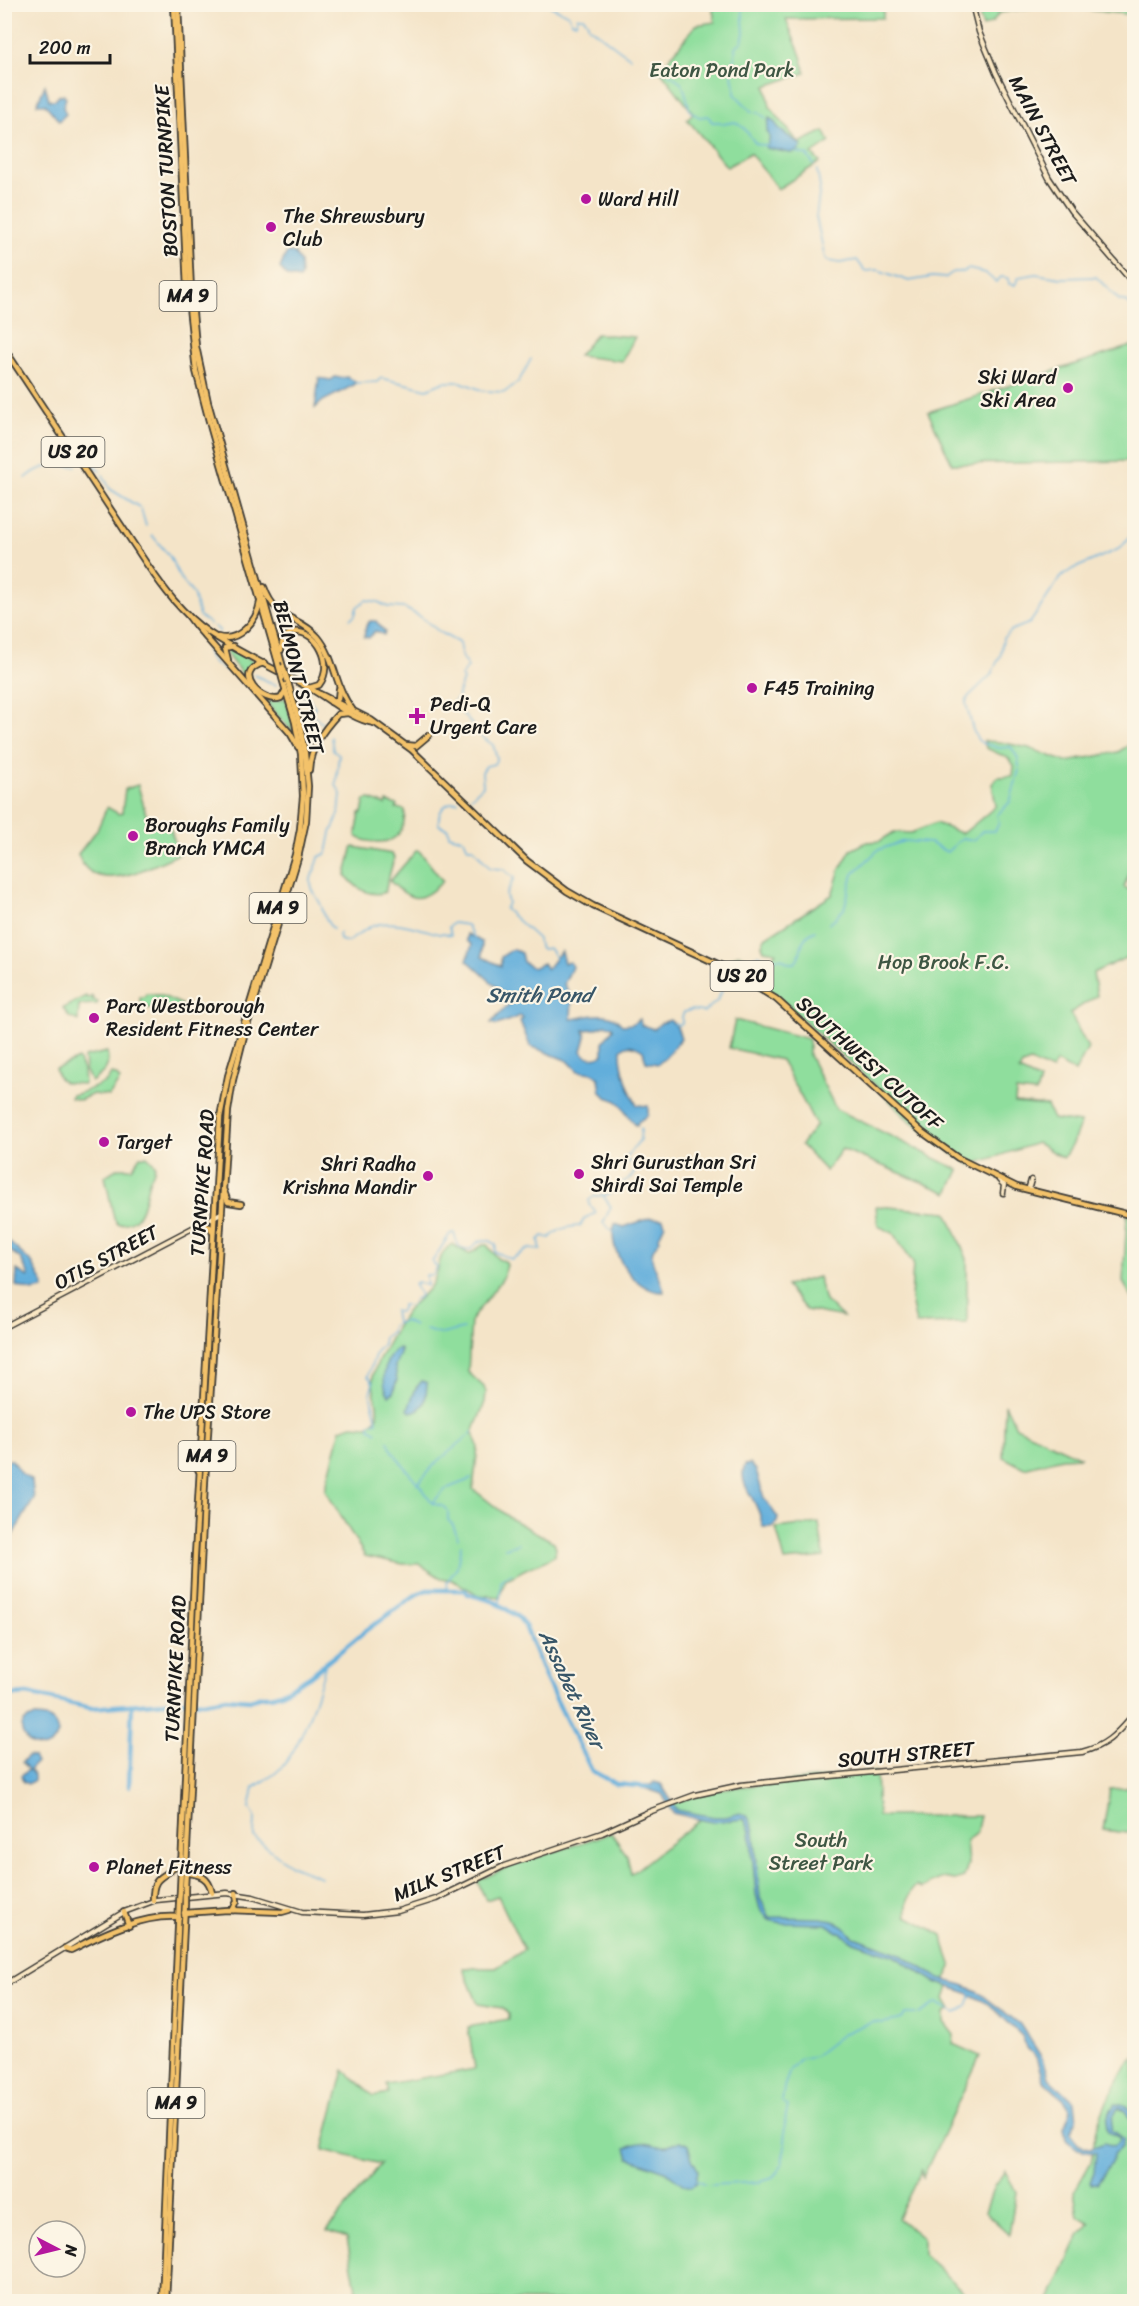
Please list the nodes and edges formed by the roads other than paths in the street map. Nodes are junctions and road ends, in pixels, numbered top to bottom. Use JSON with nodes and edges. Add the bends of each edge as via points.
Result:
{"nodes":[{"id":1,"x":176,"y":4,"type":"edge"},
{"id":2,"x":972,"y":4,"type":"edge"},
{"id":3,"x":1134,"y":284,"type":"edge"},
{"id":4,"x":4,"y":348,"type":"edge"},
{"id":5,"x":255,"y":564,"type":"junction"},
{"id":6,"x":254,"y":579,"type":"joint"},
{"id":7,"x":260,"y":599,"type":"junction"},
{"id":8,"x":187,"y":614,"type":"junction"},
{"id":9,"x":218,"y":637,"type":"junction"},
{"id":10,"x":233,"y":646,"type":"junction"},
{"id":11,"x":280,"y":656,"type":"junction"},
{"id":12,"x":264,"y":663,"type":"junction"},
{"id":13,"x":232,"y":666,"type":"junction"},
{"id":14,"x":338,"y":682,"type":"junction"},
{"id":15,"x":309,"y":688,"type":"junction"},
{"id":16,"x":285,"y":689,"type":"junction"},
{"id":17,"x":334,"y":701,"type":"junction"},
{"id":18,"x":351,"y":711,"type":"junction"},
{"id":19,"x":429,"y":735,"type":"dead end"},
{"id":20,"x":404,"y":744,"type":"junction"},
{"id":21,"x":302,"y":773,"type":"junction"},
{"id":22,"x":308,"y":800,"type":"junction"},
{"id":23,"x":241,"y":1041,"type":"junction"},
{"id":24,"x":999,"y":1180,"type":"junction"},
{"id":25,"x":1031,"y":1180,"type":"dead end"},
{"id":26,"x":222,"y":1185,"type":"junction"},
{"id":27,"x":1034,"y":1192,"type":"junction"},
{"id":28,"x":1003,"y":1193,"type":"dead end"},
{"id":29,"x":241,"y":1204,"type":"dead end"},
{"id":30,"x":220,"y":1214,"type":"junction"},
{"id":31,"x":1134,"y":1216,"type":"edge"},
{"id":32,"x":214,"y":1217,"type":"junction"},
{"id":33,"x":201,"y":1225,"type":"junction"},
{"id":34,"x":213,"y":1236,"type":"junction"},
{"id":35,"x":4,"y":1327,"type":"edge"},
{"id":36,"x":186,"y":1454,"type":"dead end"},
{"id":37,"x":200,"y":1472,"type":"junction"},
{"id":38,"x":191,"y":1698,"type":"junction"},
{"id":39,"x":191,"y":1704,"type":"junction"},
{"id":40,"x":1134,"y":1714,"type":"edge"},
{"id":41,"x":669,"y":1804,"type":"joint"},
{"id":42,"x":642,"y":1808,"type":"dead end"},
{"id":43,"x":646,"y":1813,"type":"junction"},
{"id":44,"x":181,"y":1856,"type":"junction"},
{"id":45,"x":167,"y":1873,"type":"junction"},
{"id":46,"x":186,"y":1873,"type":"junction"},
{"id":47,"x":180,"y":1880,"type":"junction"},
{"id":48,"x":183,"y":1890,"type":"junction"},
{"id":49,"x":212,"y":1893,"type":"junction"},
{"id":50,"x":236,"y":1893,"type":"junction"},
{"id":51,"x":153,"y":1900,"type":"junction"},
{"id":52,"x":182,"y":1904,"type":"junction"},
{"id":53,"x":233,"y":1910,"type":"junction"},
{"id":54,"x":289,"y":1910,"type":"junction"},
{"id":55,"x":124,"y":1912,"type":"junction"},
{"id":56,"x":184,"y":1913,"type":"junction"},
{"id":57,"x":179,"y":1917,"type":"junction"},
{"id":58,"x":129,"y":1926,"type":"junction"},
{"id":59,"x":65,"y":1948,"type":"junction"},
{"id":60,"x":4,"y":1985,"type":"edge"},
{"id":61,"x":164,"y":2301,"type":"edge"}],
"edges":[{"from":1,"to":5,"type":"main road","name":"BOSTON TURNPIKE","number":"MA 9","via":[[194,331],[208,402]]},
{"from":1,"to":6,"type":"main road","name":"BOSTON TURNPIKE","number":"MA 9","via":[[180,156],[196,371]]},
{"from":2,"to":3,"type":"main road","name":"MAIN STREET","via":[[996,73],[1048,177]]},
{"from":4,"to":8,"type":"main road","number":"US 20","via":[[151,570]]},
{"from":5,"to":11,"type":"main road","name":"BELMONT STREET","number":"MA 9"},
{"from":5,"to":14,"type":"main road","via":[[277,609],[323,643]]},
{"from":6,"to":7,"type":"main road","name":"BELMONT STREET","number":"MA 9"},
{"from":7,"to":9,"type":"main road","via":[[252,622],[234,636]]},
{"from":7,"to":16,"type":"main road","name":"BELMONT STREET","number":"MA 9","bridge":true},
{"from":8,"to":9,"type":"main road","name":"SOUTHWEST CUTOFF","number":"US 20"},
{"from":8,"to":13,"type":"main road"},
{"from":9,"to":10,"type":"main road","name":"SOUTHWEST CUTOFF","number":"US 20"},
{"from":10,"to":12,"type":"main road","name":"SOUTHWEST CUTOFF","number":"US 20"},
{"from":10,"to":13,"type":"main road","via":[[226,647],[224,652]]},
{"from":11,"to":15,"type":"main road","via":[[282,641],[290,633],[305,633],[315,639],[325,672],[319,685]]},
{"from":11,"to":22,"type":"main road","name":"BELMONT STREET","number":"MA 9","bridge":true,"via":[[303,741]]},
{"from":12,"to":15,"type":"main road","name":"SOUTHWEST CUTOFF","number":"US 20"},
{"from":12,"to":16,"type":"main road","via":[[250,670],[254,687],[273,700],[281,698]]},
{"from":13,"to":21,"type":"main road","via":[[292,735]]},
{"from":14,"to":17,"type":"main road","via":[[339,695]]},
{"from":14,"to":18,"type":"main road"},
{"from":15,"to":17,"type":"main road","name":"SOUTHWEST CUTOFF","number":"US 20"},
{"from":16,"to":21,"type":"main road","name":"BELMONT STREET","number":"MA 9","via":[[297,733]]},
{"from":17,"to":18,"type":"main road","name":"SOUTHWEST CUTOFF","number":"US 20"},
{"from":18,"to":20,"type":"main road","name":"SOUTHWEST CUTOFF","number":"US 20"},
{"from":18,"to":22,"type":"main road","via":[[338,714],[314,747]]},
{"from":19,"to":20,"type":"main road","via":[[416,746]]},
{"from":20,"to":24,"type":"main road","name":"SOUTHWEST CUTOFF","number":"US 20","via":[[551,880],[593,906],[759,987],[798,1017],[934,1143]]},
{"from":21,"to":23,"type":"main road","name":"BELMONT STREET","number":"MA 9","via":[[295,855]]},
{"from":22,"to":23,"type":"main road","name":"BELMONT STREET","number":"MA 9","via":[[298,858]]},
{"from":23,"to":26,"type":"main road","name":"TURNPIKE ROAD","number":"MA 9","via":[[228,1104]]},
{"from":23,"to":32,"type":"main road","name":"TURNPIKE ROAD","number":"MA 9","via":[[226,1084],[220,1117]]},
{"from":24,"to":27,"type":"main road","name":"SOUTHWEST CUTOFF","number":"US 20"},
{"from":24,"to":28,"type":"main road","via":[[1004,1185]]},
{"from":25,"to":27,"type":"main road","via":[[1029,1186]]},
{"from":26,"to":29,"type":"main road","via":[[227,1201]]},
{"from":26,"to":30,"type":"main road","name":"TURNPIKE ROAD","number":"MA 9"},
{"from":27,"to":31,"type":"main road","name":"SOUTHWEST CUTOFF","number":"US 20"},
{"from":30,"to":32,"type":"main road","name":"OTIS STREET"},
{"from":30,"to":38,"type":"main road","name":"TURNPIKE ROAD","number":"MA 9"},
{"from":32,"to":33,"type":"main road","name":"OTIS STREET"},
{"from":32,"to":34,"type":"main road","name":"TURNPIKE ROAD","number":"MA 9"},
{"from":33,"to":34,"type":"main road","via":[[210,1227]]},
{"from":33,"to":35,"type":"main road","name":"OTIS STREET"},
{"from":34,"to":37,"type":"main road","name":"TURNPIKE ROAD","number":"MA 9"},
{"from":36,"to":37,"type":"main road"},
{"from":37,"to":38,"type":"main road","name":"TURNPIKE ROAD","number":"MA 9"},
{"from":38,"to":39,"type":"main road","name":"TURNPIKE ROAD","number":"MA 9"},
{"from":39,"to":44,"type":"main road","name":"TURNPIKE ROAD","number":"MA 9"},
{"from":39,"to":46,"type":"main road","name":"TURNPIKE ROAD","number":"MA 9"},
{"from":40,"to":41,"type":"main road","name":"SOUTH STREET","via":[[1112,1738],[1082,1752],[741,1785]]},
{"from":41,"to":43,"type":"main road","name":"MILK STREET"},
{"from":42,"to":43,"type":"main road"},
{"from":43,"to":54,"type":"main road","name":"MILK STREET","via":[[602,1833],[501,1867],[405,1910],[351,1915]]},
{"from":44,"to":45,"type":"main road"},
{"from":44,"to":47,"type":"main road","name":"TURNPIKE ROAD","number":"MA 9"},
{"from":45,"to":47,"type":"main road","via":[[176,1874]]},
{"from":45,"to":51,"type":"main road","via":[[154,1883]]},
{"from":46,"to":48,"type":"main road","name":"TURNPIKE ROAD","number":"MA 9"},
{"from":46,"to":49,"type":"main road","via":[[204,1877]]},
{"from":47,"to":48,"type":"main road","name":"TURNPIKE ROAD","number":"MA 9"},
{"from":48,"to":52,"type":"main road","name":"TURNPIKE ROAD","number":"MA 9","bridge":true},
{"from":49,"to":50,"type":"main road","name":"MILK STREET"},
{"from":49,"to":51,"type":"main road","name":"MILK STREET"},
{"from":50,"to":53,"type":"main road"},
{"from":50,"to":54,"type":"main road","name":"MILK STREET"},
{"from":51,"to":55,"type":"main road","name":"MILK STREET"},
{"from":52,"to":56,"type":"main road","name":"TURNPIKE ROAD","number":"MA 9"},
{"from":52,"to":57,"type":"main road","name":"TURNPIKE ROAD","number":"MA 9"},
{"from":53,"to":54,"type":"main road"},
{"from":53,"to":56,"type":"main road"},
{"from":55,"to":58,"type":"main road"},
{"from":55,"to":59,"type":"main road","name":"MILK STREET"},
{"from":56,"to":61,"type":"main road","name":"TURNPIKE ROAD","number":"MA 9"},
{"from":57,"to":58,"type":"main road"},
{"from":57,"to":61,"type":"main road","name":"TURNPIKE ROAD","number":"MA 9"},
{"from":58,"to":59,"type":"main road","via":[[71,1950]]},
{"from":59,"to":60,"type":"main road","name":"MILK STREET"}]}
